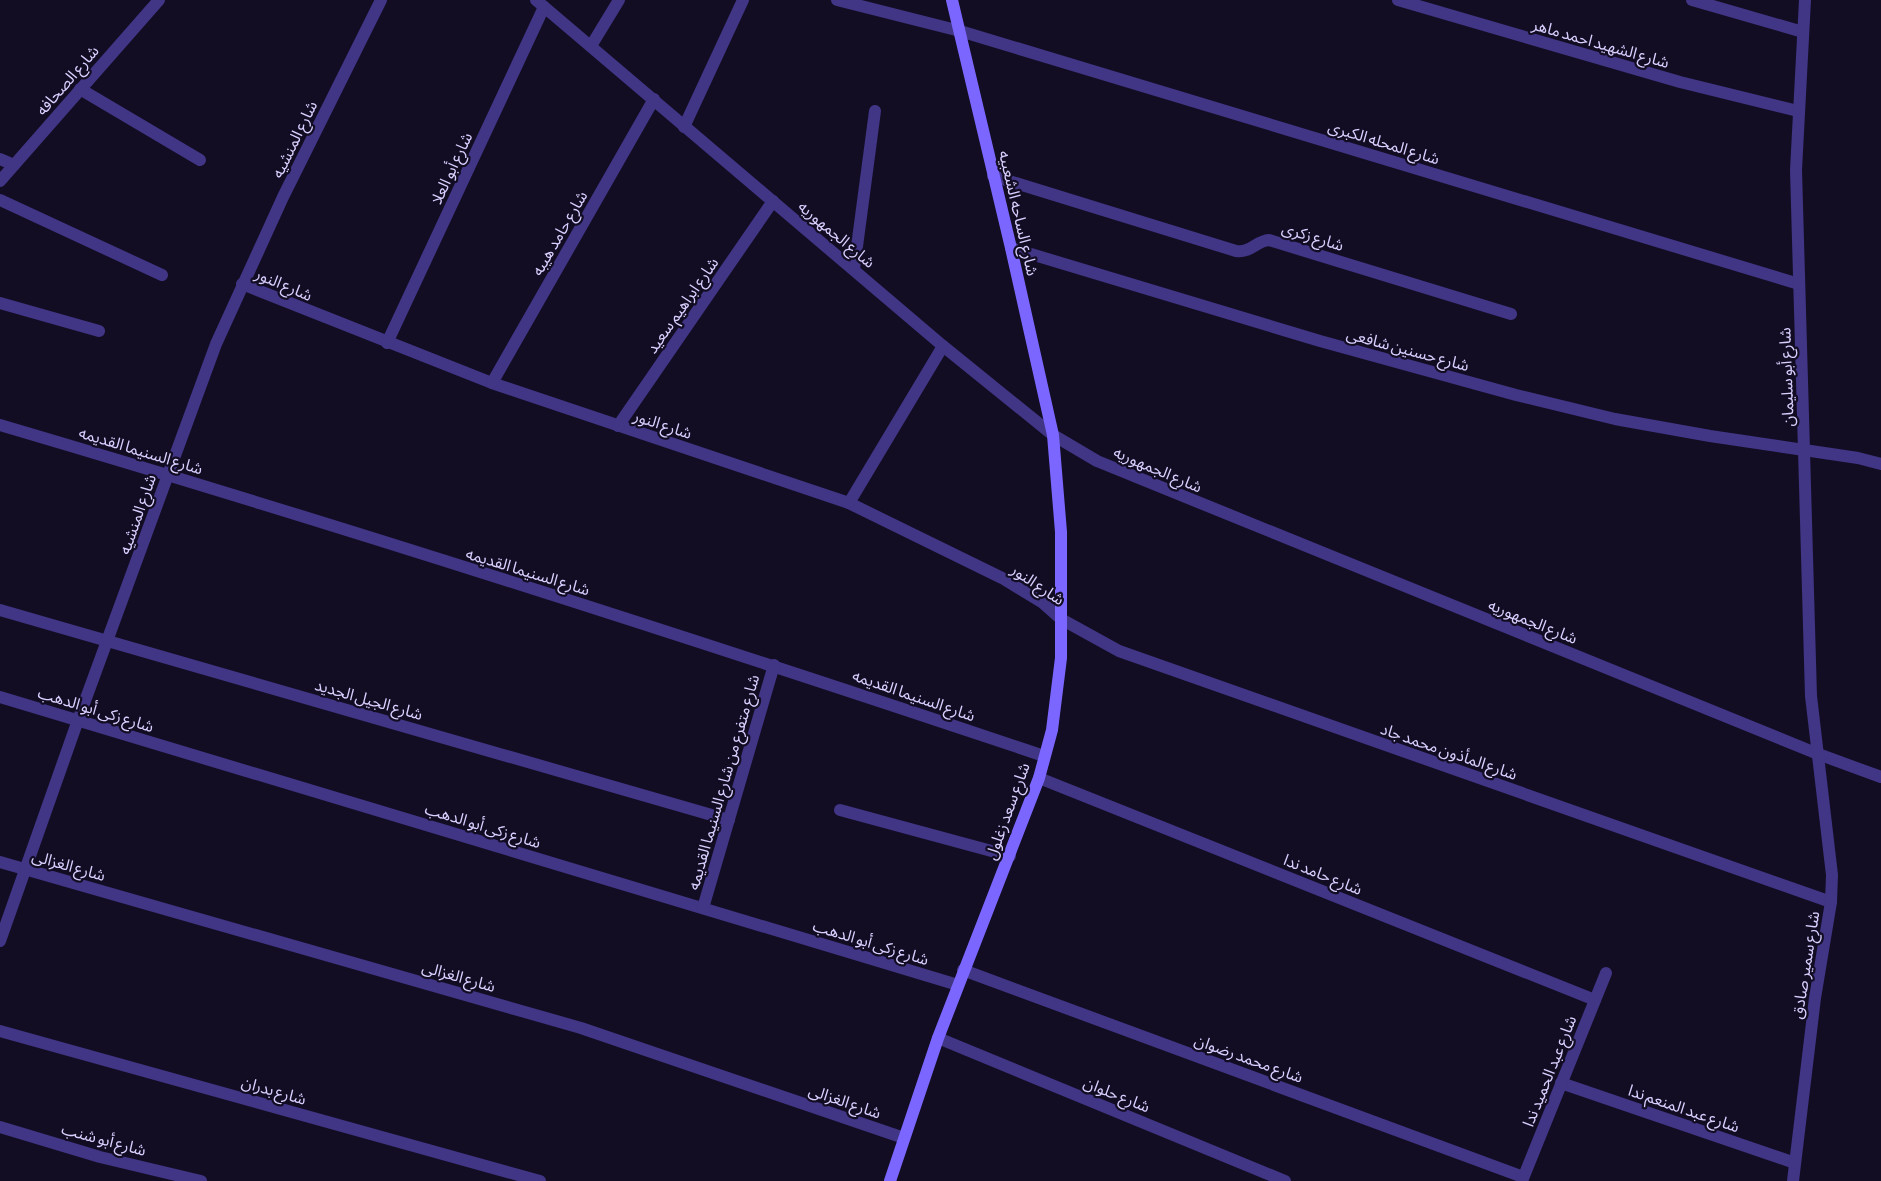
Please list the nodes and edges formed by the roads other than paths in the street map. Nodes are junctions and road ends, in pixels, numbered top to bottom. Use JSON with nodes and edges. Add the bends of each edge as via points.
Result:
{"nodes":[{"id":1,"x":160,"y":0,"type":"edge"},
{"id":2,"x":380,"y":0,"type":"edge"},
{"id":3,"x":619,"y":0,"type":"edge"},
{"id":4,"x":743,"y":0,"type":"edge"},
{"id":5,"x":837,"y":0,"type":"edge"},
{"id":6,"x":952,"y":0,"type":"edge"},
{"id":7,"x":1398,"y":0,"type":"edge"},
{"id":8,"x":1692,"y":0,"type":"edge"},
{"id":9,"x":1805,"y":0,"type":"edge"},
{"id":10,"x":540,"y":3,"type":"edge"},
{"id":11,"x":960,"y":31,"type":"junction"},
{"id":12,"x":1803,"y":32,"type":"junction"},
{"id":13,"x":591,"y":46,"type":"junction"},
{"id":14,"x":80,"y":89,"type":"junction"},
{"id":15,"x":654,"y":99,"type":"junction"},
{"id":16,"x":876,"y":111,"type":"dead end"},
{"id":17,"x":1798,"y":111,"type":"junction"},
{"id":18,"x":684,"y":127,"type":"junction"},
{"id":19,"x":0,"y":159,"type":"edge"},
{"id":20,"x":200,"y":160,"type":"dead end"},
{"id":21,"x":14,"y":165,"type":"junction"},
{"id":22,"x":993,"y":176,"type":"junction"},
{"id":23,"x":0,"y":181,"type":"edge"},
{"id":24,"x":0,"y":200,"type":"edge"},
{"id":25,"x":773,"y":201,"type":"junction"},
{"id":26,"x":1012,"y":248,"type":"junction"},
{"id":27,"x":854,"y":269,"type":"junction"},
{"id":28,"x":162,"y":275,"type":"dead end"},
{"id":29,"x":242,"y":284,"type":"junction"},
{"id":30,"x":1799,"y":284,"type":"junction"},
{"id":31,"x":0,"y":303,"type":"edge"},
{"id":32,"x":1511,"y":314,"type":"dead end"},
{"id":33,"x":100,"y":331,"type":"dead end"},
{"id":34,"x":387,"y":343,"type":"junction"},
{"id":35,"x":943,"y":346,"type":"junction"},
{"id":36,"x":492,"y":383,"type":"junction"},
{"id":37,"x":0,"y":424,"type":"edge"},
{"id":38,"x":618,"y":426,"type":"junction"},
{"id":39,"x":1053,"y":435,"type":"junction"},
{"id":40,"x":1804,"y":450,"type":"junction"},
{"id":41,"x":1881,"y":464,"type":"edge"},
{"id":42,"x":168,"y":474,"type":"junction"},
{"id":43,"x":849,"y":502,"type":"junction"},
{"id":44,"x":0,"y":610,"type":"edge"},
{"id":45,"x":1061,"y":619,"type":"junction"},
{"id":46,"x":107,"y":641,"type":"junction"},
{"id":47,"x":774,"y":665,"type":"junction"},
{"id":48,"x":0,"y":697,"type":"edge"},
{"id":49,"x":78,"y":720,"type":"junction"},
{"id":50,"x":1818,"y":754,"type":"junction"},
{"id":51,"x":1044,"y":756,"type":"junction"},
{"id":52,"x":1881,"y":777,"type":"edge"},
{"id":53,"x":1039,"y":778,"type":"junction"},
{"id":54,"x":840,"y":810,"type":"dead end"},
{"id":55,"x":729,"y":820,"type":"junction"},
{"id":56,"x":1010,"y":856,"type":"junction"},
{"id":57,"x":0,"y":862,"type":"edge"},
{"id":58,"x":25,"y":869,"type":"junction"},
{"id":59,"x":1831,"y":902,"type":"junction"},
{"id":60,"x":703,"y":908,"type":"junction"},
{"id":61,"x":0,"y":941,"type":"edge"},
{"id":62,"x":963,"y":970,"type":"junction"},
{"id":63,"x":1606,"y":973,"type":"dead end"},
{"id":64,"x":958,"y":984,"type":"junction"},
{"id":65,"x":1595,"y":1000,"type":"junction"},
{"id":66,"x":0,"y":1031,"type":"edge"},
{"id":67,"x":938,"y":1038,"type":"junction"},
{"id":68,"x":1561,"y":1083,"type":"junction"},
{"id":69,"x":0,"y":1126,"type":"edge"},
{"id":70,"x":904,"y":1138,"type":"junction"},
{"id":71,"x":1795,"y":1163,"type":"junction"},
{"id":72,"x":1522,"y":1179,"type":"edge"},
{"id":73,"x":201,"y":1181,"type":"edge"},
{"id":74,"x":540,"y":1181,"type":"edge"},
{"id":75,"x":890,"y":1181,"type":"edge"},
{"id":76,"x":1285,"y":1181,"type":"edge"},
{"id":77,"x":1793,"y":1181,"type":"edge"}],
"edges":[{"from":1,"to":14,"type":"street","name":"شارع الصحافه"},
{"from":2,"to":29,"type":"street","name":"شارع المنشيه"},
{"from":3,"to":13,"type":"street"},
{"from":4,"to":18,"type":"street"},
{"from":5,"to":11,"type":"street","name":"شارع المحله الكبرى"},
{"from":6,"to":11,"type":"main road","name":"شارع الساحه الشعبيه"},
{"from":7,"to":17,"type":"street","name":"شارع الشهيد احمد ماهر","via":[[1680,82]]},
{"from":8,"to":12,"type":"street"},
{"from":9,"to":12,"type":"street","name":"شارع أبو سليمان"},
{"from":10,"to":13,"type":"street","name":"شارع الجمهوريه"},
{"from":10,"to":34,"type":"street","name":"شارع أبو العلا"},
{"from":11,"to":22,"type":"main road","name":"شارع الساحه الشعبيه"},
{"from":11,"to":30,"type":"street","name":"شارع المحله الكبرى"},
{"from":12,"to":17,"type":"street","name":"شارع أبو سليمان"},
{"from":13,"to":15,"type":"street","name":"شارع الجمهوريه"},
{"from":14,"to":20,"type":"street"},
{"from":14,"to":21,"type":"street","name":"شارع الصحافه"},
{"from":15,"to":18,"type":"street","name":"شارع الجمهوريه"},
{"from":15,"to":36,"type":"street","name":"شارع حامد هيبه"},
{"from":16,"to":27,"type":"street"},
{"from":17,"to":30,"type":"street","name":"شارع أبو سليمان"},
{"from":18,"to":25,"type":"street","name":"شارع الجمهوريه"},
{"from":19,"to":21,"type":"street"},
{"from":21,"to":23,"type":"street","name":"شارع الصحافه"},
{"from":22,"to":26,"type":"main road","name":"شارع الساحه الشعبيه"},
{"from":22,"to":32,"type":"street","name":"شارع زكرى","via":[[1236,251],[1249,250],[1270,240]]},
{"from":24,"to":28,"type":"street"},
{"from":25,"to":27,"type":"street","name":"شارع الجمهوريه"},
{"from":25,"to":38,"type":"street","name":"شارع ابراهيم سعيد"},
{"from":26,"to":39,"type":"main road","name":"شارع الساحه الشعبيه"},
{"from":26,"to":40,"type":"street","name":"شارع حسنين شافعى","via":[[1320,341],[1516,395],[1614,419]]},
{"from":27,"to":35,"type":"street","name":"شارع الجمهوريه"},
{"from":29,"to":34,"type":"street","name":"شارع النور"},
{"from":29,"to":42,"type":"street","name":"شارع المنشيه"},
{"from":30,"to":40,"type":"street","name":"شارع أبو سليمان"},
{"from":31,"to":33,"type":"street"},
{"from":34,"to":36,"type":"street","name":"شارع النور"},
{"from":35,"to":39,"type":"street","name":"شارع الجمهوريه"},
{"from":35,"to":43,"type":"street"},
{"from":36,"to":38,"type":"street","name":"شارع النور"},
{"from":37,"to":42,"type":"street","name":"شارع السنيما القديمه"},
{"from":38,"to":43,"type":"street","name":"شارع النور"},
{"from":39,"to":45,"type":"main road","name":"شارع سعد زغلول","via":[[1061,532]]},
{"from":39,"to":50,"type":"street","name":"شارع الجمهوريه","via":[[1097,461],[1153,485]]},
{"from":40,"to":41,"type":"street"},
{"from":40,"to":50,"type":"street","name":"شارع أبو سليمان","via":[[1811,696]]},
{"from":42,"to":46,"type":"street","name":"شارع المنشيه"},
{"from":42,"to":47,"type":"street","name":"شارع السنيما القديمه"},
{"from":43,"to":45,"type":"street","name":"شارع النور","via":[[1002,578],[1043,603]]},
{"from":44,"to":46,"type":"street","name":"شارع الجيل الجديد"},
{"from":45,"to":51,"type":"main road","name":"شارع سعد زغلول","via":[[1061,658],[1052,730]]},
{"from":45,"to":59,"type":"street","name":"شارع المأذون محمد جاد","via":[[1119,651]]},
{"from":46,"to":49,"type":"street","name":"شارع المنشيه"},
{"from":46,"to":55,"type":"street","name":"شارع الجيل الجديد"},
{"from":47,"to":51,"type":"street","name":"شارع السنيما القديمه"},
{"from":47,"to":55,"type":"street","name":"شارع متفرع من شارع السنيما القديمه"},
{"from":48,"to":49,"type":"street","name":"شارع زكى أبو الدهب"},
{"from":49,"to":58,"type":"street","name":"شارع المنشيه"},
{"from":49,"to":60,"type":"street","name":"شارع زكى أبو الدهب"},
{"from":50,"to":52,"type":"street","name":"شارع الجمهوريه"},
{"from":50,"to":59,"type":"street","name":"شارع سمير صادق","via":[[1830,847]]},
{"from":51,"to":53,"type":"main road","name":"شارع سعد زغلول"},
{"from":53,"to":56,"type":"main road","name":"شارع سعد زغلول"},
{"from":53,"to":65,"type":"street","name":"شارع حامد ندا"},
{"from":54,"to":56,"type":"street"},
{"from":55,"to":60,"type":"street","name":"شارع متفرع من شارع السنيما القديمه"},
{"from":56,"to":62,"type":"main road","name":"شارع سعد زغلول"},
{"from":57,"to":58,"type":"street","name":"شارع الغزالى"},
{"from":58,"to":61,"type":"street","name":"شارع المنشيه"},
{"from":58,"to":70,"type":"street","name":"شارع الغزالى","via":[[581,1028]]},
{"from":59,"to":71,"type":"street","name":"شارع سمير صادق","via":[[1815,998]]},
{"from":60,"to":64,"type":"street","name":"شارع زكى أبو الدهب"},
{"from":62,"to":64,"type":"main road","name":"شارع سعد زغلول"},
{"from":62,"to":72,"type":"street","name":"شارع محمد رضوان"},
{"from":63,"to":65,"type":"street","name":"شارع عبد الحميد ندا"},
{"from":64,"to":67,"type":"main road","name":"شارع سعد زغلول"},
{"from":65,"to":68,"type":"street","name":"شارع عبد الحميد ندا"},
{"from":66,"to":74,"type":"street","name":"شارع بدران"},
{"from":67,"to":70,"type":"main road","name":"شارع سعد زغلول"},
{"from":67,"to":76,"type":"street","name":"شارع حلوان"},
{"from":68,"to":71,"type":"street","name":"شارع عبد المنعم ندا"},
{"from":68,"to":72,"type":"street","name":"شارع عبد الحميد ندا"},
{"from":69,"to":73,"type":"street","name":"شارع أبو شنب","via":[[100,1156]]},
{"from":70,"to":75,"type":"main road","name":"شارع سعد زغلول"},
{"from":71,"to":77,"type":"street","name":"شارع سمير صادق"}]}
